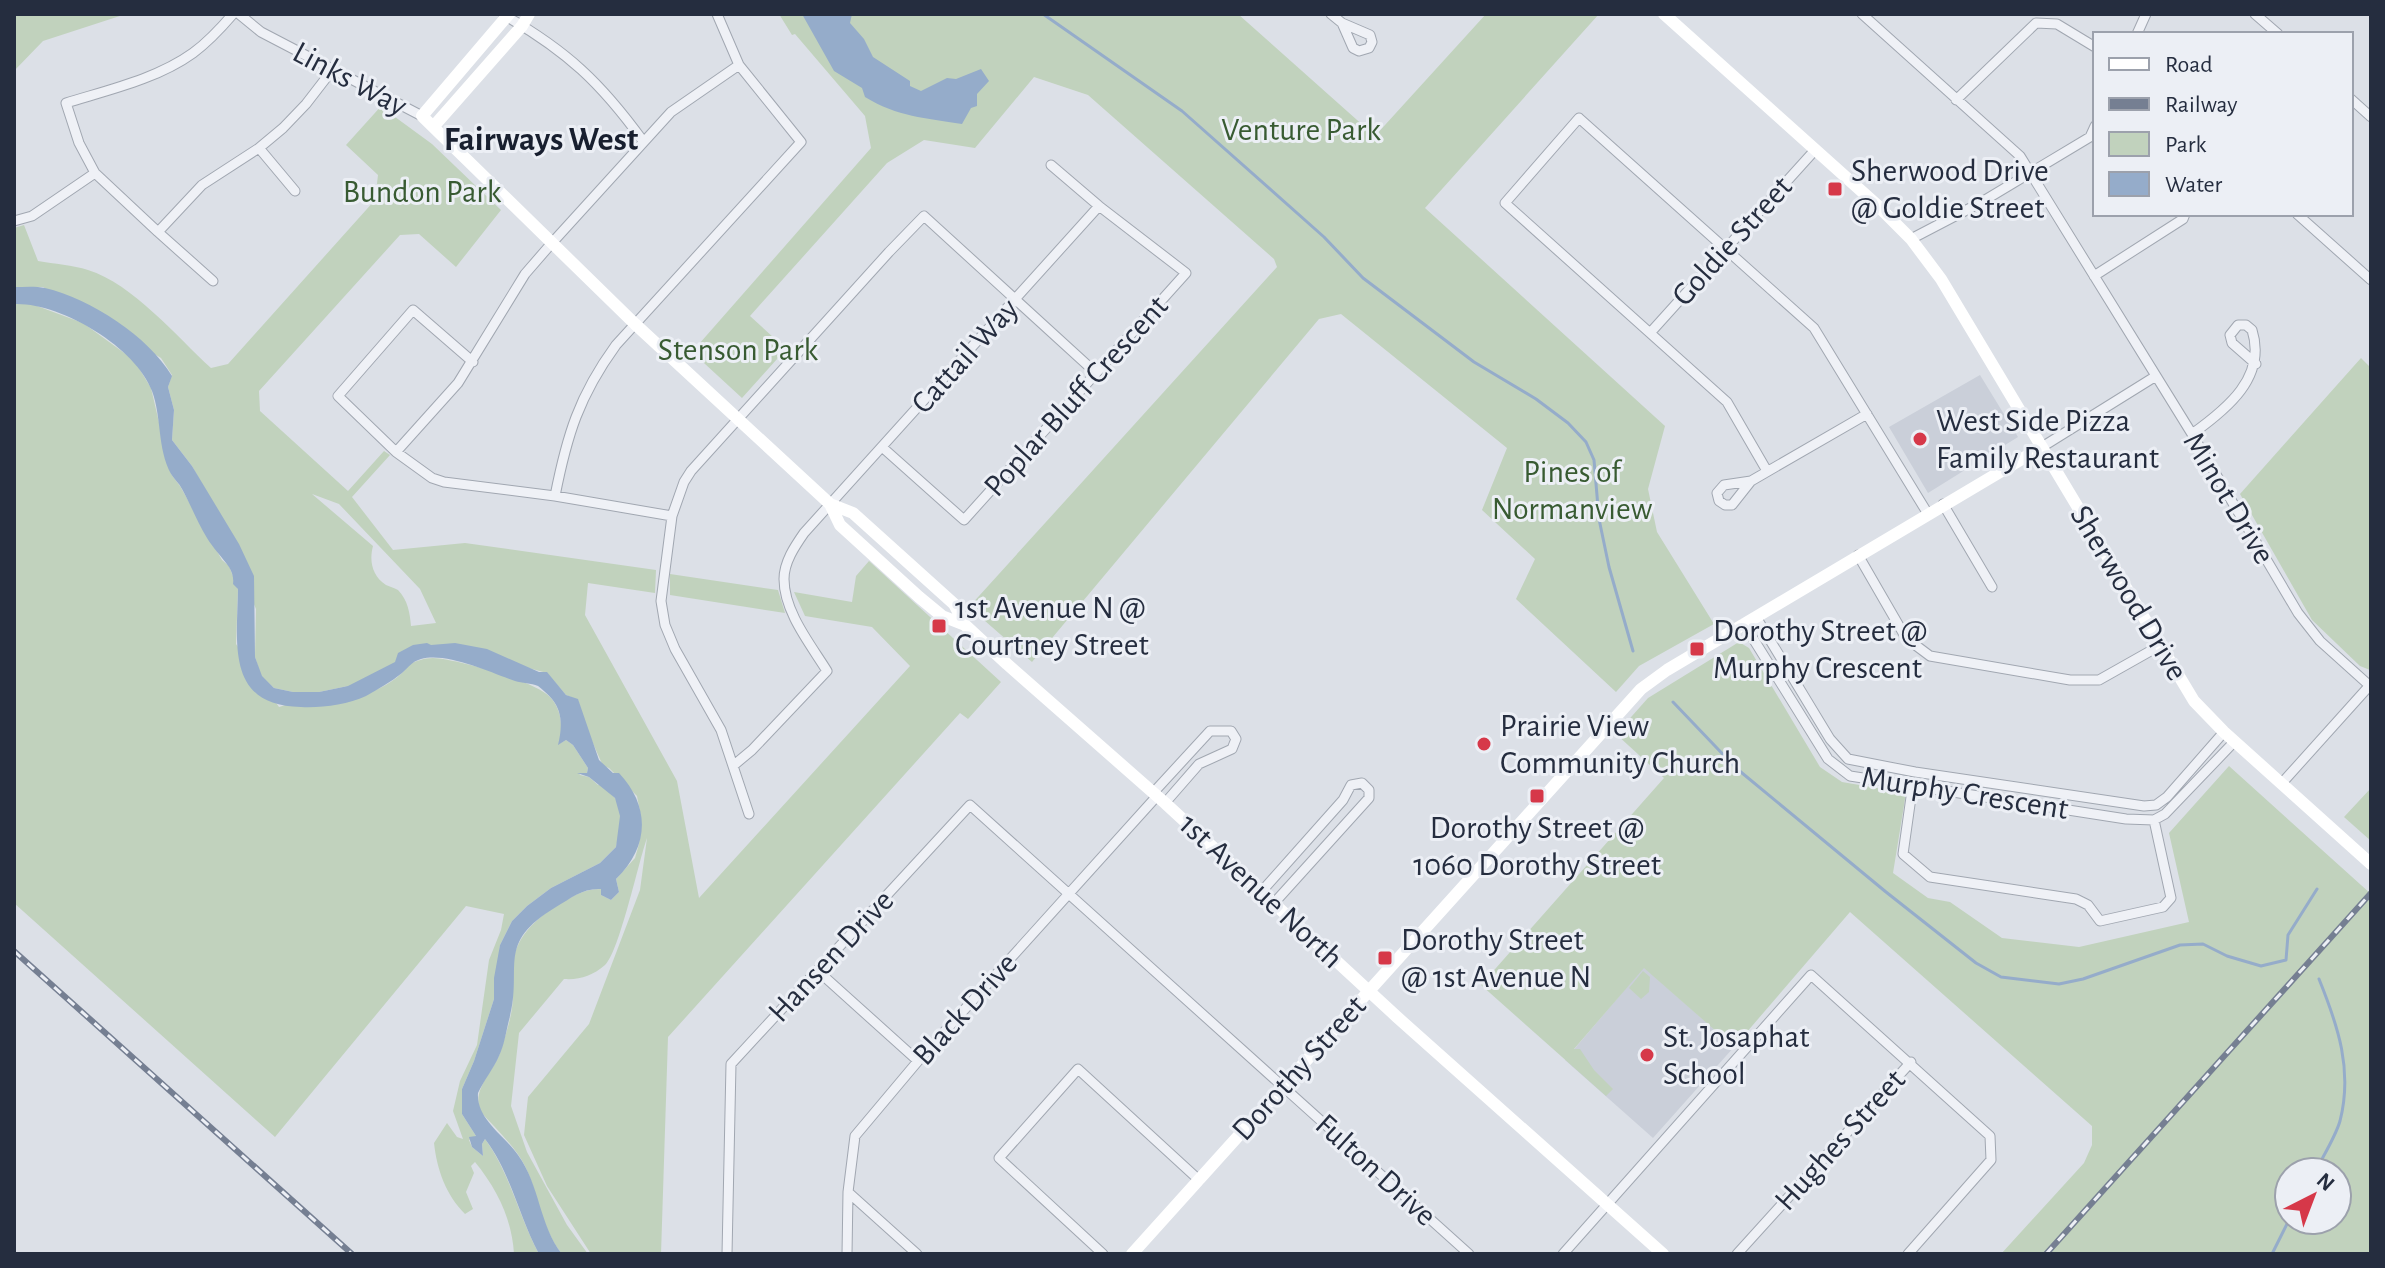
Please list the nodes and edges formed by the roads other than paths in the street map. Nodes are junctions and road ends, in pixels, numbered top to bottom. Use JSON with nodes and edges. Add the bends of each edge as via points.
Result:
{"nodes":[{"id":1,"x":236,"y":14,"type":"edge"},
{"id":2,"x":529,"y":14,"type":"edge"},
{"id":3,"x":717,"y":14,"type":"edge"},
{"id":4,"x":1331,"y":14,"type":"edge"},
{"id":5,"x":1664,"y":14,"type":"edge"},
{"id":6,"x":2255,"y":14,"type":"edge"},
{"id":7,"x":506,"y":15,"type":"edge"},
{"id":8,"x":1866,"y":15,"type":"edge"},
{"id":9,"x":1342,"y":23,"type":"dead end"},
{"id":10,"x":522,"y":26,"type":"junction"},
{"id":11,"x":2274,"y":32,"type":"edge"},
{"id":12,"x":2093,"y":46,"type":"edge"},
{"id":13,"x":739,"y":65,"type":"junction"},
{"id":14,"x":333,"y":69,"type":"junction"},
{"id":15,"x":1956,"y":100,"type":"junction"},
{"id":16,"x":2353,"y":101,"type":"edge"},
{"id":17,"x":422,"y":116,"type":"junction"},
{"id":18,"x":2371,"y":117,"type":"edge"},
{"id":19,"x":434,"y":126,"type":"junction"},
{"id":20,"x":2093,"y":130,"type":"edge"},
{"id":21,"x":643,"y":141,"type":"junction"},
{"id":22,"x":259,"y":148,"type":"junction"},
{"id":23,"x":1815,"y":150,"type":"junction"},
{"id":24,"x":1051,"y":165,"type":"dead end"},
{"id":25,"x":95,"y":173,"type":"junction"},
{"id":26,"x":2031,"y":173,"type":"junction"},
{"id":27,"x":295,"y":191,"type":"dead end"},
{"id":28,"x":1099,"y":206,"type":"junction"},
{"id":29,"x":2184,"y":216,"type":"edge"},
{"id":30,"x":2299,"y":216,"type":"edge"},
{"id":31,"x":14,"y":221,"type":"edge"},
{"id":32,"x":158,"y":232,"type":"junction"},
{"id":33,"x":1911,"y":239,"type":"junction"},
{"id":34,"x":551,"y":244,"type":"junction"},
{"id":35,"x":1726,"y":248,"type":"junction"},
{"id":36,"x":2094,"y":276,"type":"junction"},
{"id":37,"x":2371,"y":280,"type":"edge"},
{"id":38,"x":213,"y":281,"type":"dead end"},
{"id":39,"x":1015,"y":300,"type":"junction"},
{"id":40,"x":635,"y":324,"type":"junction"},
{"id":41,"x":1650,"y":333,"type":"junction"},
{"id":42,"x":473,"y":362,"type":"junction"},
{"id":43,"x":2256,"y":364,"type":"dead end"},
{"id":44,"x":1096,"y":373,"type":"junction"},
{"id":45,"x":2156,"y":376,"type":"junction"},
{"id":46,"x":1867,"y":414,"type":"junction"},
{"id":47,"x":739,"y":418,"type":"junction"},
{"id":48,"x":2192,"y":434,"type":"junction"},
{"id":49,"x":882,"y":447,"type":"junction"},
{"id":50,"x":2042,"y":447,"type":"junction"},
{"id":51,"x":396,"y":452,"type":"junction"},
{"id":52,"x":1767,"y":471,"type":"junction"},
{"id":53,"x":1751,"y":481,"type":"dead end"},
{"id":54,"x":555,"y":496,"type":"junction"},
{"id":55,"x":830,"y":504,"type":"junction"},
{"id":56,"x":1943,"y":504,"type":"junction"},
{"id":57,"x":1928,"y":514,"type":"junction"},
{"id":58,"x":672,"y":516,"type":"junction"},
{"id":59,"x":1858,"y":555,"type":"junction"},
{"id":60,"x":1992,"y":587,"type":"dead end"},
{"id":61,"x":1756,"y":617,"type":"junction"},
{"id":62,"x":1744,"y":624,"type":"junction"},
{"id":63,"x":2161,"y":645,"type":"junction"},
{"id":64,"x":2370,"y":685,"type":"edge"},
{"id":65,"x":2224,"y":732,"type":"junction"},
{"id":66,"x":2234,"y":742,"type":"junction"},
{"id":67,"x":734,"y":765,"type":"junction"},
{"id":68,"x":1915,"y":772,"type":"junction"},
{"id":69,"x":2282,"y":783,"type":"junction"},
{"id":70,"x":1913,"y":786,"type":"junction"},
{"id":71,"x":1158,"y":797,"type":"junction"},
{"id":72,"x":749,"y":814,"type":"dead end"},
{"id":73,"x":2154,"y":820,"type":"junction"},
{"id":74,"x":2371,"y":864,"type":"edge"},
{"id":75,"x":1262,"y":891,"type":"junction"},
{"id":76,"x":1067,"y":895,"type":"junction"},
{"id":77,"x":1275,"y":902,"type":"junction"},
{"id":78,"x":818,"y":971,"type":"junction"},
{"id":79,"x":1369,"y":991,"type":"junction"},
{"id":80,"x":918,"y":1061,"type":"junction"},
{"id":81,"x":1911,"y":1062,"type":"junction"},
{"id":82,"x":1283,"y":1086,"type":"junction"},
{"id":83,"x":1199,"y":1180,"type":"junction"},
{"id":84,"x":848,"y":1192,"type":"junction"},
{"id":85,"x":1607,"y":1205,"type":"junction"},
{"id":86,"x":727,"y":1254,"type":"edge"},
{"id":87,"x":847,"y":1254,"type":"edge"},
{"id":88,"x":917,"y":1254,"type":"edge"},
{"id":89,"x":1103,"y":1254,"type":"edge"},
{"id":90,"x":1132,"y":1254,"type":"edge"},
{"id":91,"x":1469,"y":1254,"type":"edge"},
{"id":92,"x":1563,"y":1254,"type":"edge"},
{"id":93,"x":1663,"y":1254,"type":"edge"},
{"id":94,"x":1737,"y":1254,"type":"edge"},
{"id":95,"x":1908,"y":1254,"type":"edge"}],
"edges":[{"from":1,"to":14,"type":"street","name":"Links Way"},
{"from":1,"to":25,"type":"street","via":[[192,54],[170,66],[66,103]]},
{"from":2,"to":10,"type":"street"},
{"from":3,"to":13,"type":"street"},
{"from":4,"to":9,"type":"street"},
{"from":5,"to":23,"type":"street","name":"Sherwood Drive"},
{"from":6,"to":11,"type":"street"},
{"from":7,"to":10,"type":"street"},
{"from":7,"to":17,"type":"street"},
{"from":8,"to":15,"type":"street","name":"Minot Drive"},
{"from":10,"to":19,"type":"street"},
{"from":10,"to":21,"type":"street","via":[[595,80]]},
{"from":12,"to":15,"type":"street","via":[[2057,24],[2036,23]]},
{"from":13,"to":21,"type":"street","via":[[671,112]]},
{"from":13,"to":40,"type":"street","via":[[801,142]]},
{"from":14,"to":17,"type":"street","name":"Links Way"},
{"from":14,"to":22,"type":"street","via":[[306,104]]},
{"from":15,"to":26,"type":"street","name":"Minot Drive","via":[[2020,156]]},
{"from":16,"to":18,"type":"street"},
{"from":17,"to":19,"type":"street","name":"1st Avenue North"},
{"from":19,"to":34,"type":"street","name":"1st Avenue North"},
{"from":20,"to":26,"type":"street"},
{"from":21,"to":34,"type":"street"},
{"from":22,"to":27,"type":"street"},
{"from":22,"to":32,"type":"street","via":[[202,185]]},
{"from":23,"to":33,"type":"street","name":"Sherwood Drive"},
{"from":23,"to":35,"type":"street","name":"Goldie Street"},
{"from":24,"to":28,"type":"street"},
{"from":25,"to":31,"type":"street","via":[[32,216]]},
{"from":25,"to":32,"type":"street"},
{"from":26,"to":33,"type":"street"},
{"from":26,"to":36,"type":"street","name":"Minot Drive"},
{"from":28,"to":39,"type":"street","name":"Cattail Way"},
{"from":28,"to":44,"type":"street","name":"Poplar Bluff Crescent","via":[[1186,273]]},
{"from":29,"to":36,"type":"street"},
{"from":30,"to":37,"type":"street"},
{"from":32,"to":38,"type":"street"},
{"from":33,"to":50,"type":"street","name":"Sherwood Drive","via":[[1941,279]]},
{"from":34,"to":40,"type":"street","name":"1st Avenue North"},
{"from":34,"to":42,"type":"street","via":[[518,284]]},
{"from":35,"to":41,"type":"street","name":"Goldie Street"},
{"from":35,"to":41,"type":"street","via":[[1579,118],[1505,203]]},
{"from":35,"to":46,"type":"street","via":[[1814,328]]},
{"from":36,"to":45,"type":"street","name":"Minot Drive"},
{"from":39,"to":44,"type":"street"},
{"from":39,"to":47,"type":"street","via":[[924,216]]},
{"from":39,"to":49,"type":"street","name":"Cattail Way"},
{"from":40,"to":47,"type":"street","name":"1st Avenue North"},
{"from":40,"to":54,"type":"street","via":[[586,391],[564,451]]},
{"from":41,"to":52,"type":"street","via":[[1727,402]]},
{"from":42,"to":51,"type":"street"},
{"from":42,"to":51,"type":"street","via":[[413,310],[338,396]]},
{"from":43,"to":48,"type":"street","via":[[2247,383],[2217,417]]},
{"from":44,"to":49,"type":"street","name":"Poplar Bluff Crescent","via":[[964,520]]},
{"from":45,"to":48,"type":"street","name":"Minot Drive"},
{"from":45,"to":50,"type":"street","name":"Dorothy Street"},
{"from":46,"to":52,"type":"street"},
{"from":46,"to":57,"type":"street"},
{"from":47,"to":55,"type":"street","name":"1st Avenue North"},
{"from":47,"to":58,"type":"street","via":[[691,471]]},
{"from":48,"to":64,"type":"street","name":"Minot Drive","via":[[2298,613],[2320,641]]},
{"from":49,"to":55,"type":"street","name":"Cattail Way"},
{"from":50,"to":56,"type":"street","name":"Dorothy Street"},
{"from":50,"to":63,"type":"street","name":"Sherwood Drive"},
{"from":51,"to":54,"type":"street","via":[[444,482]]},
{"from":52,"to":53,"type":"street"},
{"from":54,"to":58,"type":"street"},
{"from":55,"to":67,"type":"street","name":"Cattail Way","via":[[792,551],[783,578],[798,624],[827,671]]},
{"from":55,"to":71,"type":"street","name":"1st Avenue North","via":[[853,513],[954,604],[965,625]]},
{"from":56,"to":57,"type":"street","name":"Dorothy Street"},
{"from":56,"to":60,"type":"street"},
{"from":57,"to":59,"type":"street","name":"Dorothy Street"},
{"from":58,"to":67,"type":"street","via":[[662,575],[665,625]]},
{"from":59,"to":61,"type":"street","name":"Dorothy Street"},
{"from":59,"to":63,"type":"street","via":[[1906,638],[1930,656],[2070,680],[2099,680]]},
{"from":61,"to":62,"type":"street","name":"Dorothy Street"},
{"from":61,"to":68,"type":"street","name":"Murphy Crescent","via":[[1839,752],[1848,759]]},
{"from":62,"to":70,"type":"street","name":"Murphy Crescent","via":[[1838,769],[1850,776]]},
{"from":62,"to":79,"type":"street","name":"Dorothy Street","via":[[1634,696]]},
{"from":63,"to":65,"type":"street","name":"Sherwood Drive","via":[[2194,701]]},
{"from":64,"to":69,"type":"street"},
{"from":65,"to":66,"type":"street","name":"Sherwood Drive"},
{"from":65,"to":68,"type":"street","name":"Murphy Crescent","via":[[2156,805]]},
{"from":66,"to":69,"type":"street","name":"Sherwood Drive"},
{"from":66,"to":73,"type":"street"},
{"from":67,"to":72,"type":"street"},
{"from":68,"to":70,"type":"street"},
{"from":69,"to":74,"type":"street","name":"Sherwood Drive"},
{"from":70,"to":73,"type":"street","name":"Murphy Crescent"},
{"from":70,"to":73,"type":"street","via":[[1903,854],[1930,877],[2076,899],[2100,921],[2163,907],[2171,898]]},
{"from":71,"to":71,"type":"street","via":[[1199,764],[1232,749],[1236,739],[1231,731],[1210,731]]},
{"from":71,"to":75,"type":"street","name":"1st Avenue North"},
{"from":71,"to":76,"type":"street","name":"Black Drive"},
{"from":75,"to":77,"type":"street","name":"1st Avenue North"},
{"from":75,"to":77,"type":"street","via":[[1351,785],[1362,783],[1369,798]]},
{"from":76,"to":78,"type":"street","name":"Hansen Drive","via":[[970,805]]},
{"from":76,"to":80,"type":"street","name":"Black Drive"},
{"from":76,"to":82,"type":"street","name":"Fulton Drive"},
{"from":77,"to":79,"type":"street","name":"1st Avenue North"},
{"from":78,"to":80,"type":"street"},
{"from":78,"to":86,"type":"street","name":"Hansen Drive","via":[[731,1064]]},
{"from":79,"to":82,"type":"street","name":"Dorothy Street"},
{"from":79,"to":85,"type":"street","name":"1st Avenue North"},
{"from":80,"to":84,"type":"street","name":"Black Drive","via":[[855,1136]]},
{"from":81,"to":85,"type":"street","via":[[1811,975]]},
{"from":81,"to":94,"type":"street","name":"Hughes Street"},
{"from":81,"to":95,"type":"street","via":[[1990,1136],[1991,1160]]},
{"from":82,"to":83,"type":"street","name":"Dorothy Street"},
{"from":82,"to":91,"type":"street","name":"Fulton Drive"},
{"from":83,"to":89,"type":"street","via":[[1078,1069],[999,1158]]},
{"from":83,"to":90,"type":"street","name":"Dorothy Street"},
{"from":84,"to":87,"type":"street","name":"Black Drive"},
{"from":84,"to":88,"type":"street"},
{"from":85,"to":92,"type":"street"},
{"from":85,"to":93,"type":"street","name":"1st Avenue North"}]}
